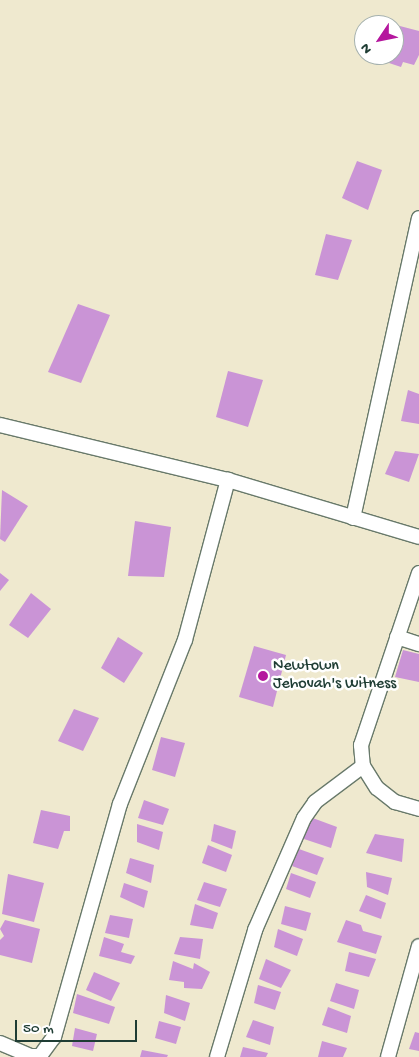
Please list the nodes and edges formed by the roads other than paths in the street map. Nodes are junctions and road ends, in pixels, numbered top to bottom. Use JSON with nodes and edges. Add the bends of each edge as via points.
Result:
{"nodes":[{"id":1,"x":419,"y":218,"type":"edge"},
{"id":2,"x":0,"y":425,"type":"edge"},
{"id":3,"x":228,"y":480,"type":"junction"},
{"id":4,"x":352,"y":518,"type":"junction"},
{"id":5,"x":419,"y":537,"type":"edge"},
{"id":6,"x":419,"y":573,"type":"edge"},
{"id":7,"x":397,"y":637,"type":"junction"},
{"id":8,"x":419,"y":644,"type":"edge"},
{"id":9,"x":363,"y":766,"type":"junction"},
{"id":10,"x":419,"y":809,"type":"edge"},
{"id":11,"x":419,"y":946,"type":"edge"},
{"id":12,"x":0,"y":1043,"type":"edge"},
{"id":13,"x":217,"y":1057,"type":"edge"},
{"id":14,"x":388,"y":1057,"type":"edge"}],
"edges":[{"from":1,"to":4,"type":"street"},
{"from":2,"to":3,"type":"street"},
{"from":3,"to":4,"type":"street"},
{"from":3,"to":12,"type":"street","via":[[185,640],[120,804],[54,1037],[40,1056],[30,1056]]},
{"from":4,"to":5,"type":"street"},
{"from":6,"to":7,"type":"street"},
{"from":7,"to":8,"type":"street"},
{"from":7,"to":9,"type":"street","via":[[361,746]]},
{"from":9,"to":10,"type":"street","via":[[377,788],[395,802]]},
{"from":9,"to":13,"type":"street","via":[[315,802],[304,818],[255,930]]},
{"from":11,"to":14,"type":"street"}]}
